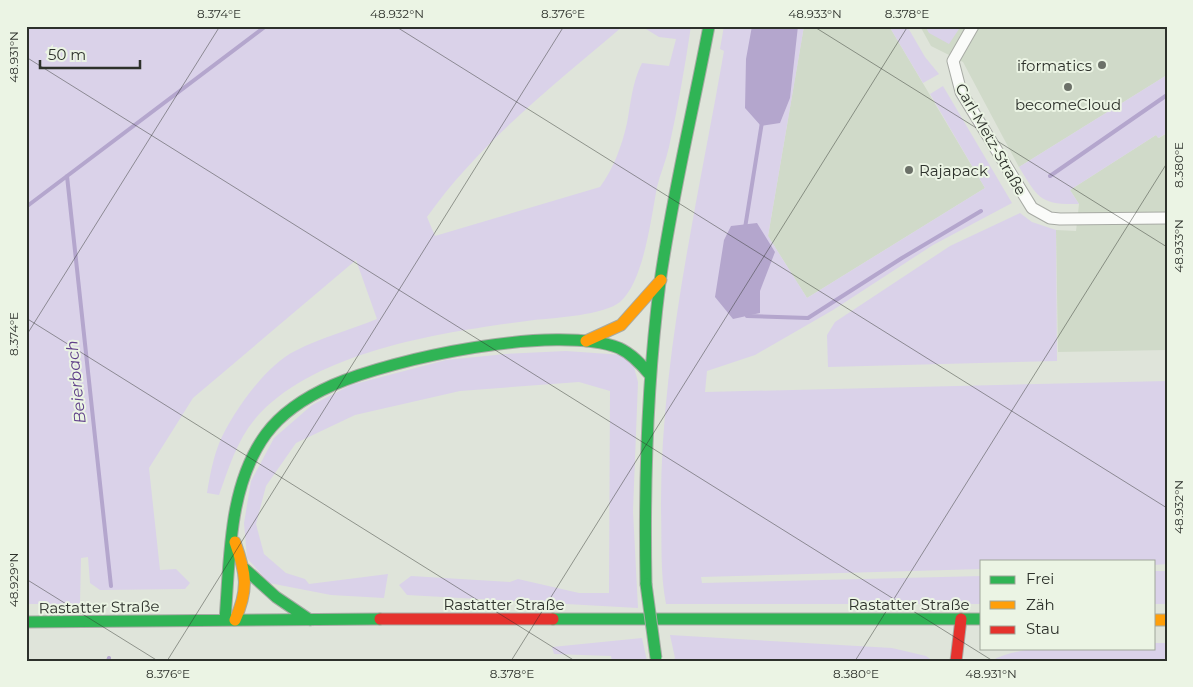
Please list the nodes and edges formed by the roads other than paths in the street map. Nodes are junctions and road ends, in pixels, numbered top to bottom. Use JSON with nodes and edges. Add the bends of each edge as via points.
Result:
{"nodes":[{"id":1,"x":709,"y":26,"type":"edge"},
{"id":2,"x":973,"y":26,"type":"edge"},
{"id":3,"x":1167,"y":218,"type":"edge"},
{"id":4,"x":661,"y":280,"type":"junction"},
{"id":5,"x":586,"y":341,"type":"junction"},
{"id":6,"x":650,"y":375,"type":"junction"},
{"id":7,"x":233,"y":538,"type":"junction"},
{"id":8,"x":245,"y":569,"type":"junction"},
{"id":9,"x":961,"y":619,"type":"junction"},
{"id":10,"x":980,"y":619,"type":"edge"},
{"id":11,"x":230,"y":620,"type":"junction"},
{"id":12,"x":310,"y":620,"type":"junction"},
{"id":13,"x":26,"y":622,"type":"edge"},
{"id":14,"x":656,"y":659,"type":"edge"},
{"id":15,"x":956,"y":661,"type":"edge"}],
"edges":[{"from":1,"to":4,"type":"main road"},
{"from":2,"to":3,"type":"street","name":"Carl-Metz-Straße","via":[[953,61],[956,78],[961,92],[1032,208],[1040,214],[1060,219]]},
{"from":4,"to":5,"type":"main road","via":[[621,325]]},
{"from":4,"to":6,"type":"main road"},
{"from":5,"to":6,"type":"main road","via":[[624,351],[638,359]]},
{"from":5,"to":7,"type":"main road","via":[[462,350],[366,372],[316,393],[289,411],[266,434],[247,466],[236,503]]},
{"from":6,"to":14,"type":"main road","bridge":true,"via":[[644,490],[646,584]]},
{"from":7,"to":8,"type":"main road"},
{"from":7,"to":11,"type":"main road"},
{"from":8,"to":11,"type":"main road","via":[[244,601]]},
{"from":8,"to":12,"type":"main road","via":[[259,584]]},
{"from":9,"to":10,"type":"main road","name":"Rastatter Straße"},
{"from":9,"to":12,"type":"main road","name":"Rastatter Straße"},
{"from":9,"to":15,"type":"main road"},
{"from":11,"to":12,"type":"main road","name":"Rastatter Straße"},
{"from":11,"to":13,"type":"main road","name":"Rastatter Straße"}]}
